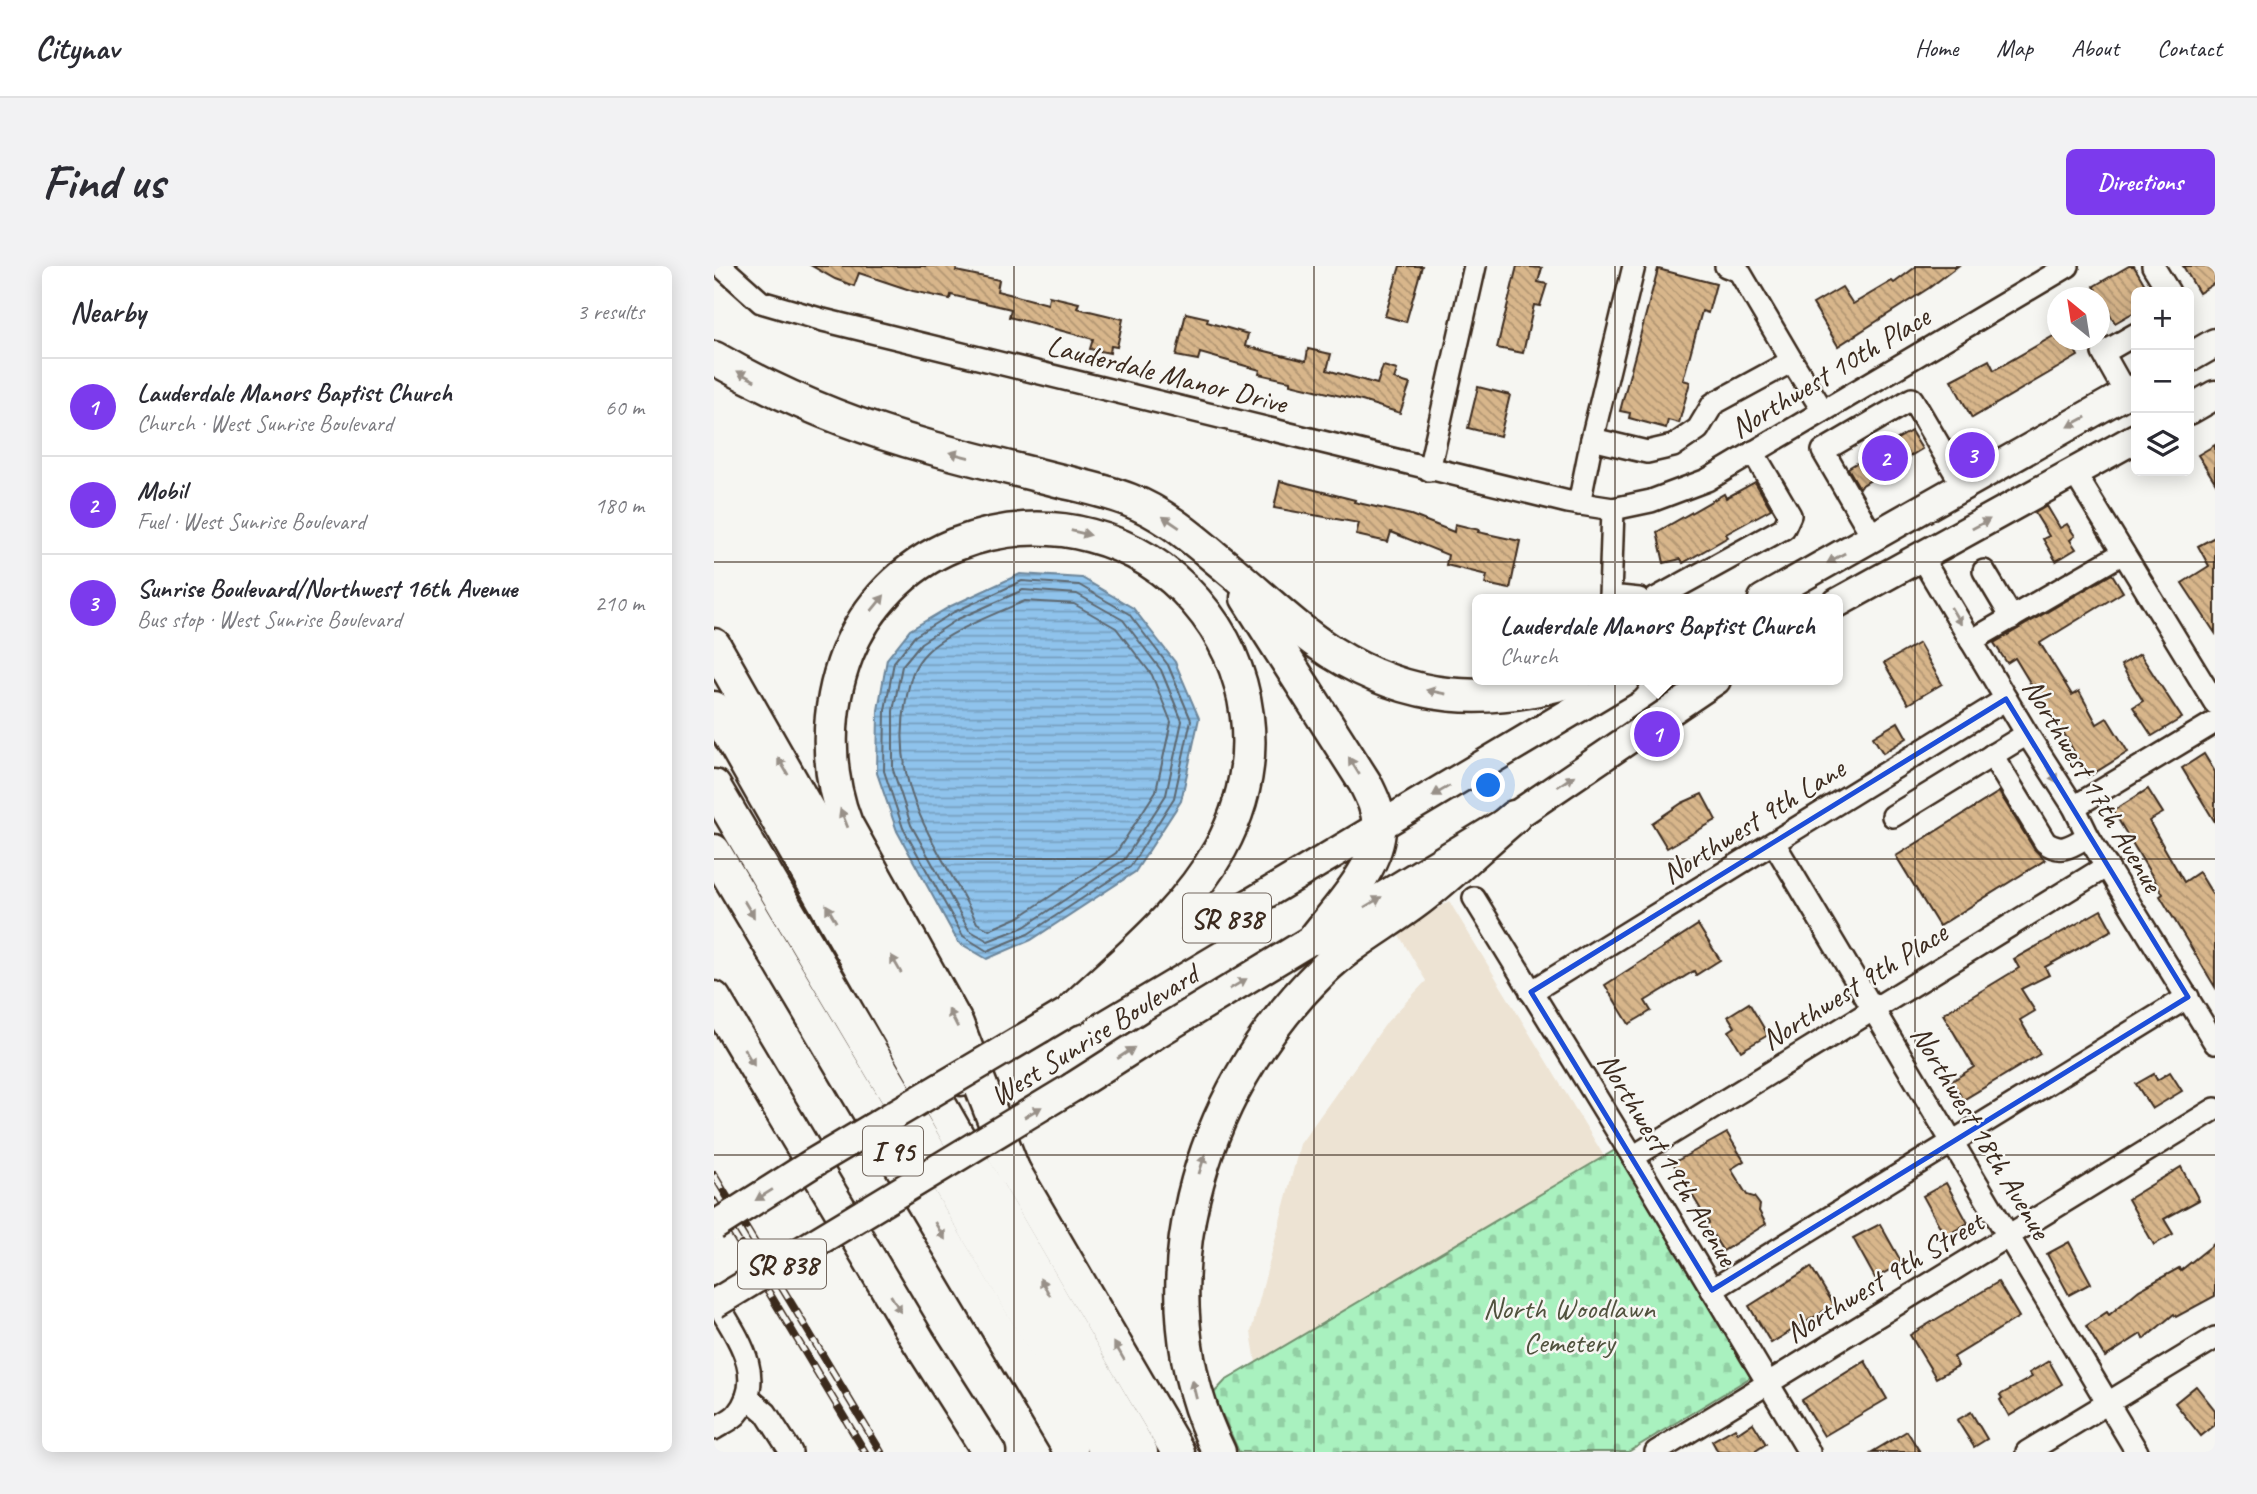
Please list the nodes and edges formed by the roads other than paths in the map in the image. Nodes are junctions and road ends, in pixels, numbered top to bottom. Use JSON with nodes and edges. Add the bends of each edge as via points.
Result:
{"nodes":[{"id":1,"x":721,"y":266,"type":"edge"},
{"id":2,"x":1475,"y":266,"type":"edge"},
{"id":3,"x":1634,"y":266,"type":"edge"},
{"id":4,"x":1726,"y":266,"type":"edge"},
{"id":5,"x":2068,"y":266,"type":"edge"},
{"id":6,"x":2153,"y":266,"type":"edge"},
{"id":7,"x":2166,"y":287,"type":"edge"},
{"id":8,"x":2131,"y":336,"type":"edge"},
{"id":9,"x":2110,"y":342,"type":"edge"},
{"id":10,"x":2215,"y":343,"type":"edge"},
{"id":11,"x":2102,"y":350,"type":"edge"},
{"id":12,"x":2194,"y":355,"type":"edge"},
{"id":13,"x":714,"y":358,"type":"edge"},
{"id":14,"x":1792,"y":361,"type":"junction"},
{"id":15,"x":2131,"y":391,"type":"edge"},
{"id":16,"x":2215,"y":395,"type":"edge"},
{"id":17,"x":2194,"y":407,"type":"edge"},
{"id":18,"x":1823,"y":411,"type":"junction"},
{"id":19,"x":1592,"y":439,"type":"junction"},
{"id":20,"x":2131,"y":441,"type":"edge"},
{"id":21,"x":1754,"y":452,"type":"junction"},
{"id":22,"x":1429,"y":470,"type":"junction"},
{"id":23,"x":2074,"y":472,"type":"junction"},
{"id":24,"x":1963,"y":486,"type":"junction"},
{"id":25,"x":1580,"y":504,"type":"junction"},
{"id":26,"x":1613,"y":509,"type":"junction"},
{"id":27,"x":1873,"y":537,"type":"junction"},
{"id":28,"x":2123,"y":553,"type":"junction"},
{"id":29,"x":1921,"y":557,"type":"junction"},
{"id":30,"x":1224,"y":565,"type":"junction"},
{"id":31,"x":1984,"y":571,"type":"dead end"},
{"id":32,"x":1610,"y":594,"type":"edge"},
{"id":33,"x":1664,"y":594,"type":"edge"},
{"id":34,"x":1772,"y":594,"type":"edge"},
{"id":35,"x":1843,"y":600,"type":"edge"},
{"id":36,"x":2012,"y":618,"type":"junction"},
{"id":37,"x":1970,"y":641,"type":"junction"},
{"id":38,"x":714,"y":645,"type":"edge"},
{"id":39,"x":1555,"y":685,"type":"edge"},
{"id":40,"x":1617,"y":685,"type":"edge"},
{"id":41,"x":1709,"y":685,"type":"edge"},
{"id":42,"x":2006,"y":698,"type":"junction"},
{"id":43,"x":2215,"y":703,"type":"edge"},
{"id":44,"x":714,"y":708,"type":"edge"},
{"id":45,"x":2215,"y":722,"type":"edge"},
{"id":46,"x":2027,"y":734,"type":"junction"},
{"id":47,"x":1992,"y":755,"type":"junction"},
{"id":48,"x":714,"y":786,"type":"edge"},
{"id":49,"x":2074,"y":807,"type":"junction"},
{"id":50,"x":1893,"y":816,"type":"dead end"},
{"id":51,"x":1514,"y":817,"type":"junction"},
{"id":52,"x":1379,"y":828,"type":"junction"},
{"id":53,"x":2088,"y":836,"type":"junction"},
{"id":54,"x":1774,"y":843,"type":"junction"},
{"id":55,"x":714,"y":851,"type":"edge"},
{"id":56,"x":2107,"y":866,"type":"junction"},
{"id":57,"x":1474,"y":898,"type":"dead end"},
{"id":58,"x":1315,"y":938,"type":"junction"},
{"id":59,"x":1531,"y":992,"type":"junction"},
{"id":60,"x":2188,"y":997,"type":"junction"},
{"id":61,"x":714,"y":998,"type":"edge"},
{"id":62,"x":1074,"y":1008,"type":"junction"},
{"id":63,"x":1874,"y":1008,"type":"junction"},
{"id":64,"x":2215,"y":1043,"type":"edge"},
{"id":65,"x":2215,"y":1109,"type":"edge"},
{"id":66,"x":1952,"y":1142,"type":"junction"},
{"id":67,"x":1633,"y":1157,"type":"junction"},
{"id":68,"x":813,"y":1163,"type":"junction"},
{"id":69,"x":1014,"y":1172,"type":"junction"},
{"id":70,"x":849,"y":1224,"type":"junction"},
{"id":71,"x":714,"y":1226,"type":"edge"},
{"id":72,"x":2008,"y":1236,"type":"junction"},
{"id":73,"x":1712,"y":1290,"type":"junction"},
{"id":74,"x":714,"y":1301,"type":"edge"},
{"id":75,"x":2215,"y":1338,"type":"edge"},
{"id":76,"x":1768,"y":1382,"type":"junction"},
{"id":77,"x":747,"y":1398,"type":"junction"},
{"id":78,"x":2107,"y":1403,"type":"junction"},
{"id":79,"x":714,"y":1429,"type":"edge"},
{"id":80,"x":985,"y":1446,"type":"edge"},
{"id":81,"x":791,"y":1452,"type":"edge"},
{"id":82,"x":1070,"y":1452,"type":"edge"},
{"id":83,"x":1107,"y":1452,"type":"edge"},
{"id":84,"x":1141,"y":1452,"type":"edge"},
{"id":85,"x":1178,"y":1452,"type":"edge"},
{"id":86,"x":1219,"y":1452,"type":"edge"},
{"id":87,"x":1656,"y":1452,"type":"edge"},
{"id":88,"x":1809,"y":1452,"type":"edge"},
{"id":89,"x":2027,"y":1452,"type":"edge"},
{"id":90,"x":2137,"y":1452,"type":"edge"}],
"edges":[{"from":1,"to":22,"type":"street","name":"Lauderdale Manor Drive","via":[[761,302],[822,320]]},
{"from":2,"to":22,"type":"street"},
{"from":3,"to":19,"type":"street"},
{"from":4,"to":14,"type":"street","via":[[1739,271]]},
{"from":5,"to":18,"type":"street","name":"Northwest 10th Place"},
{"from":6,"to":7,"type":"street"},
{"from":8,"to":9,"type":"street"},
{"from":10,"to":12,"type":"main road"},
{"from":11,"to":15,"type":"street"},
{"from":30,"to":13,"type":"highway","one_way":true,"via":[[1149,508],[856,425]]},
{"from":14,"to":18,"type":"street"},
{"from":14,"to":19,"type":"street","via":[[1713,404],[1698,429],[1673,446],[1647,452]]},
{"from":15,"to":24,"type":"main road","one_way":true},
{"from":16,"to":17,"type":"main road"},
{"from":18,"to":21,"type":"street","name":"Northwest 10th Place"},
{"from":19,"to":25,"type":"street"},
{"from":20,"to":23,"type":"main road"},
{"from":21,"to":26,"type":"street","name":"Northwest 10th Place","via":[[1707,480],[1651,501]]},
{"from":21,"to":33,"type":"street","via":[[1790,515],[1784,528]]},
{"from":22,"to":25,"type":"street","name":"Lauderdale Manor Drive"},
{"from":23,"to":28,"type":"street"},
{"from":29,"to":23,"type":"main road","one_way":true},
{"from":24,"to":27,"type":"main road"},
{"from":24,"to":27,"type":"street","via":[[1912,399],[1823,451]]},
{"from":25,"to":26,"type":"street","name":"Lauderdale Manor Drive"},
{"from":26,"to":32,"type":"street"},
{"from":27,"to":34,"type":"main road","one_way":true},
{"from":28,"to":36,"type":"street"},
{"from":28,"to":43,"type":"street"},
{"from":29,"to":35,"type":"main road"},
{"from":29,"to":37,"type":"street","name":"Northwest 17th Avenue","one_way":true},
{"from":39,"to":30,"type":"highway","one_way":true,"via":[[1487,697],[1392,682],[1329,650]]},
{"from":52,"to":30,"type":"highway","one_way":true,"via":[[1374,800],[1364,783]]},
{"from":31,"to":36,"type":"street"},
{"from":36,"to":37,"type":"street"},
{"from":37,"to":42,"type":"street","name":"Northwest 17th Avenue"},
{"from":69,"to":38,"type":"highway","one_way":true},
{"from":40,"to":52,"type":"main road","name":"West Sunrise Boulevard","number":"SR 838","one_way":true},
{"from":51,"to":41,"type":"main road","name":"West Sunrise Boulevard","number":"SR 838","one_way":true},
{"from":42,"to":46,"type":"street","name":"Northwest 17th Avenue"},
{"from":42,"to":54,"type":"street","name":"Northwest 9th Lane"},
{"from":84,"to":44,"type":"highway","one_way":true},
{"from":45,"to":49,"type":"street"},
{"from":46,"to":47,"type":"street"},
{"from":46,"to":49,"type":"street","name":"Northwest 17th Avenue","one_way":true},
{"from":47,"to":50,"type":"street"},
{"from":47,"to":53,"type":"street","via":[[2045,842],[2065,849]]},
{"from":48,"to":83,"type":"highway"},
{"from":49,"to":53,"type":"street","name":"Northwest 17th Avenue"},
{"from":58,"to":51,"type":"main road","name":"West Sunrise Boulevard","number":"SR 838","one_way":true},
{"from":86,"to":51,"type":"highway","one_way":true,"via":[[1192,1380],[1182,1294],[1193,1199],[1222,1112],[1272,1029],[1321,971],[1422,897]]},
{"from":52,"to":58,"type":"highway","via":[[1361,878]]},
{"from":52,"to":62,"type":"main road","name":"West Sunrise Boulevard","number":"SR 838"},
{"from":53,"to":56,"type":"street","name":"Northwest 17th Avenue"},
{"from":54,"to":59,"type":"street","name":"Northwest 9th Lane"},
{"from":54,"to":63,"type":"street","name":"Northwest 18th Avenue"},
{"from":55,"to":82,"type":"highway","number":"I 95","one_way":true},
{"from":56,"to":60,"type":"street","name":"Northwest 17th Avenue"},
{"from":56,"to":63,"type":"street","name":"Northwest 9th Place"},
{"from":57,"to":59,"type":"street","name":"Northwest 19th Avenue"},
{"from":70,"to":58,"type":"main road","name":"West Sunrise Boulevard","number":"SR 838","one_way":true,"bridge":true},
{"from":59,"to":67,"type":"street","name":"Northwest 19th Avenue"},
{"from":60,"to":64,"type":"street","name":"Northwest 17th Avenue"},
{"from":60,"to":66,"type":"street"},
{"from":61,"to":68,"type":"highway","one_way":true},
{"from":62,"to":68,"type":"main road","name":"West Sunrise Boulevard","number":"SR 838","bridge":true},
{"from":69,"to":62,"type":"highway","one_way":true,"via":[[957,1024],[846,824],[830,749],[844,661],[878,602],[910,569],[929,557],[970,539],[1022,528],[1074,531],[1101,538],[1142,556],[1174,578],[1200,605],[1228,651],[1241,682],[1248,725],[1244,788],[1230,829],[1210,866],[1175,912]]},
{"from":63,"to":66,"type":"street","name":"Northwest 18th Avenue"},
{"from":63,"to":67,"type":"street","name":"Northwest 9th Place"},
{"from":65,"to":72,"type":"street","name":"Northwest 9th Street"},
{"from":66,"to":72,"type":"street","name":"Northwest 18th Avenue"},
{"from":66,"to":73,"type":"street"},
{"from":67,"to":73,"type":"street","name":"Northwest 19th Avenue"},
{"from":68,"to":70,"type":"highway"},
{"from":68,"to":71,"type":"main road","name":"West Sunrise Boulevard","number":"SR 838","one_way":true,"bridge":true},
{"from":85,"to":69,"type":"highway","one_way":true},
{"from":70,"to":74,"type":"main road","name":"West Sunrise Boulevard","number":"SR 838","bridge":true},
{"from":70,"to":80,"type":"highway","one_way":true},
{"from":72,"to":76,"type":"street","name":"Northwest 9th Street"},
{"from":72,"to":78,"type":"street","name":"Northwest 18th Avenue"},
{"from":73,"to":76,"type":"street","name":"Northwest 19th Avenue"},
{"from":74,"to":77,"type":"street","via":[[744,1350],[751,1372]]},
{"from":75,"to":78,"type":"street"},
{"from":76,"to":87,"type":"street","name":"Northwest 9th Street"},
{"from":76,"to":88,"type":"street","name":"Northwest 19th Avenue"},
{"from":77,"to":79,"type":"street","via":[[736,1416]]},
{"from":77,"to":81,"type":"street","via":[[766,1413]]},
{"from":78,"to":89,"type":"street"},
{"from":78,"to":90,"type":"street","name":"Northwest 18th Avenue"}]}
